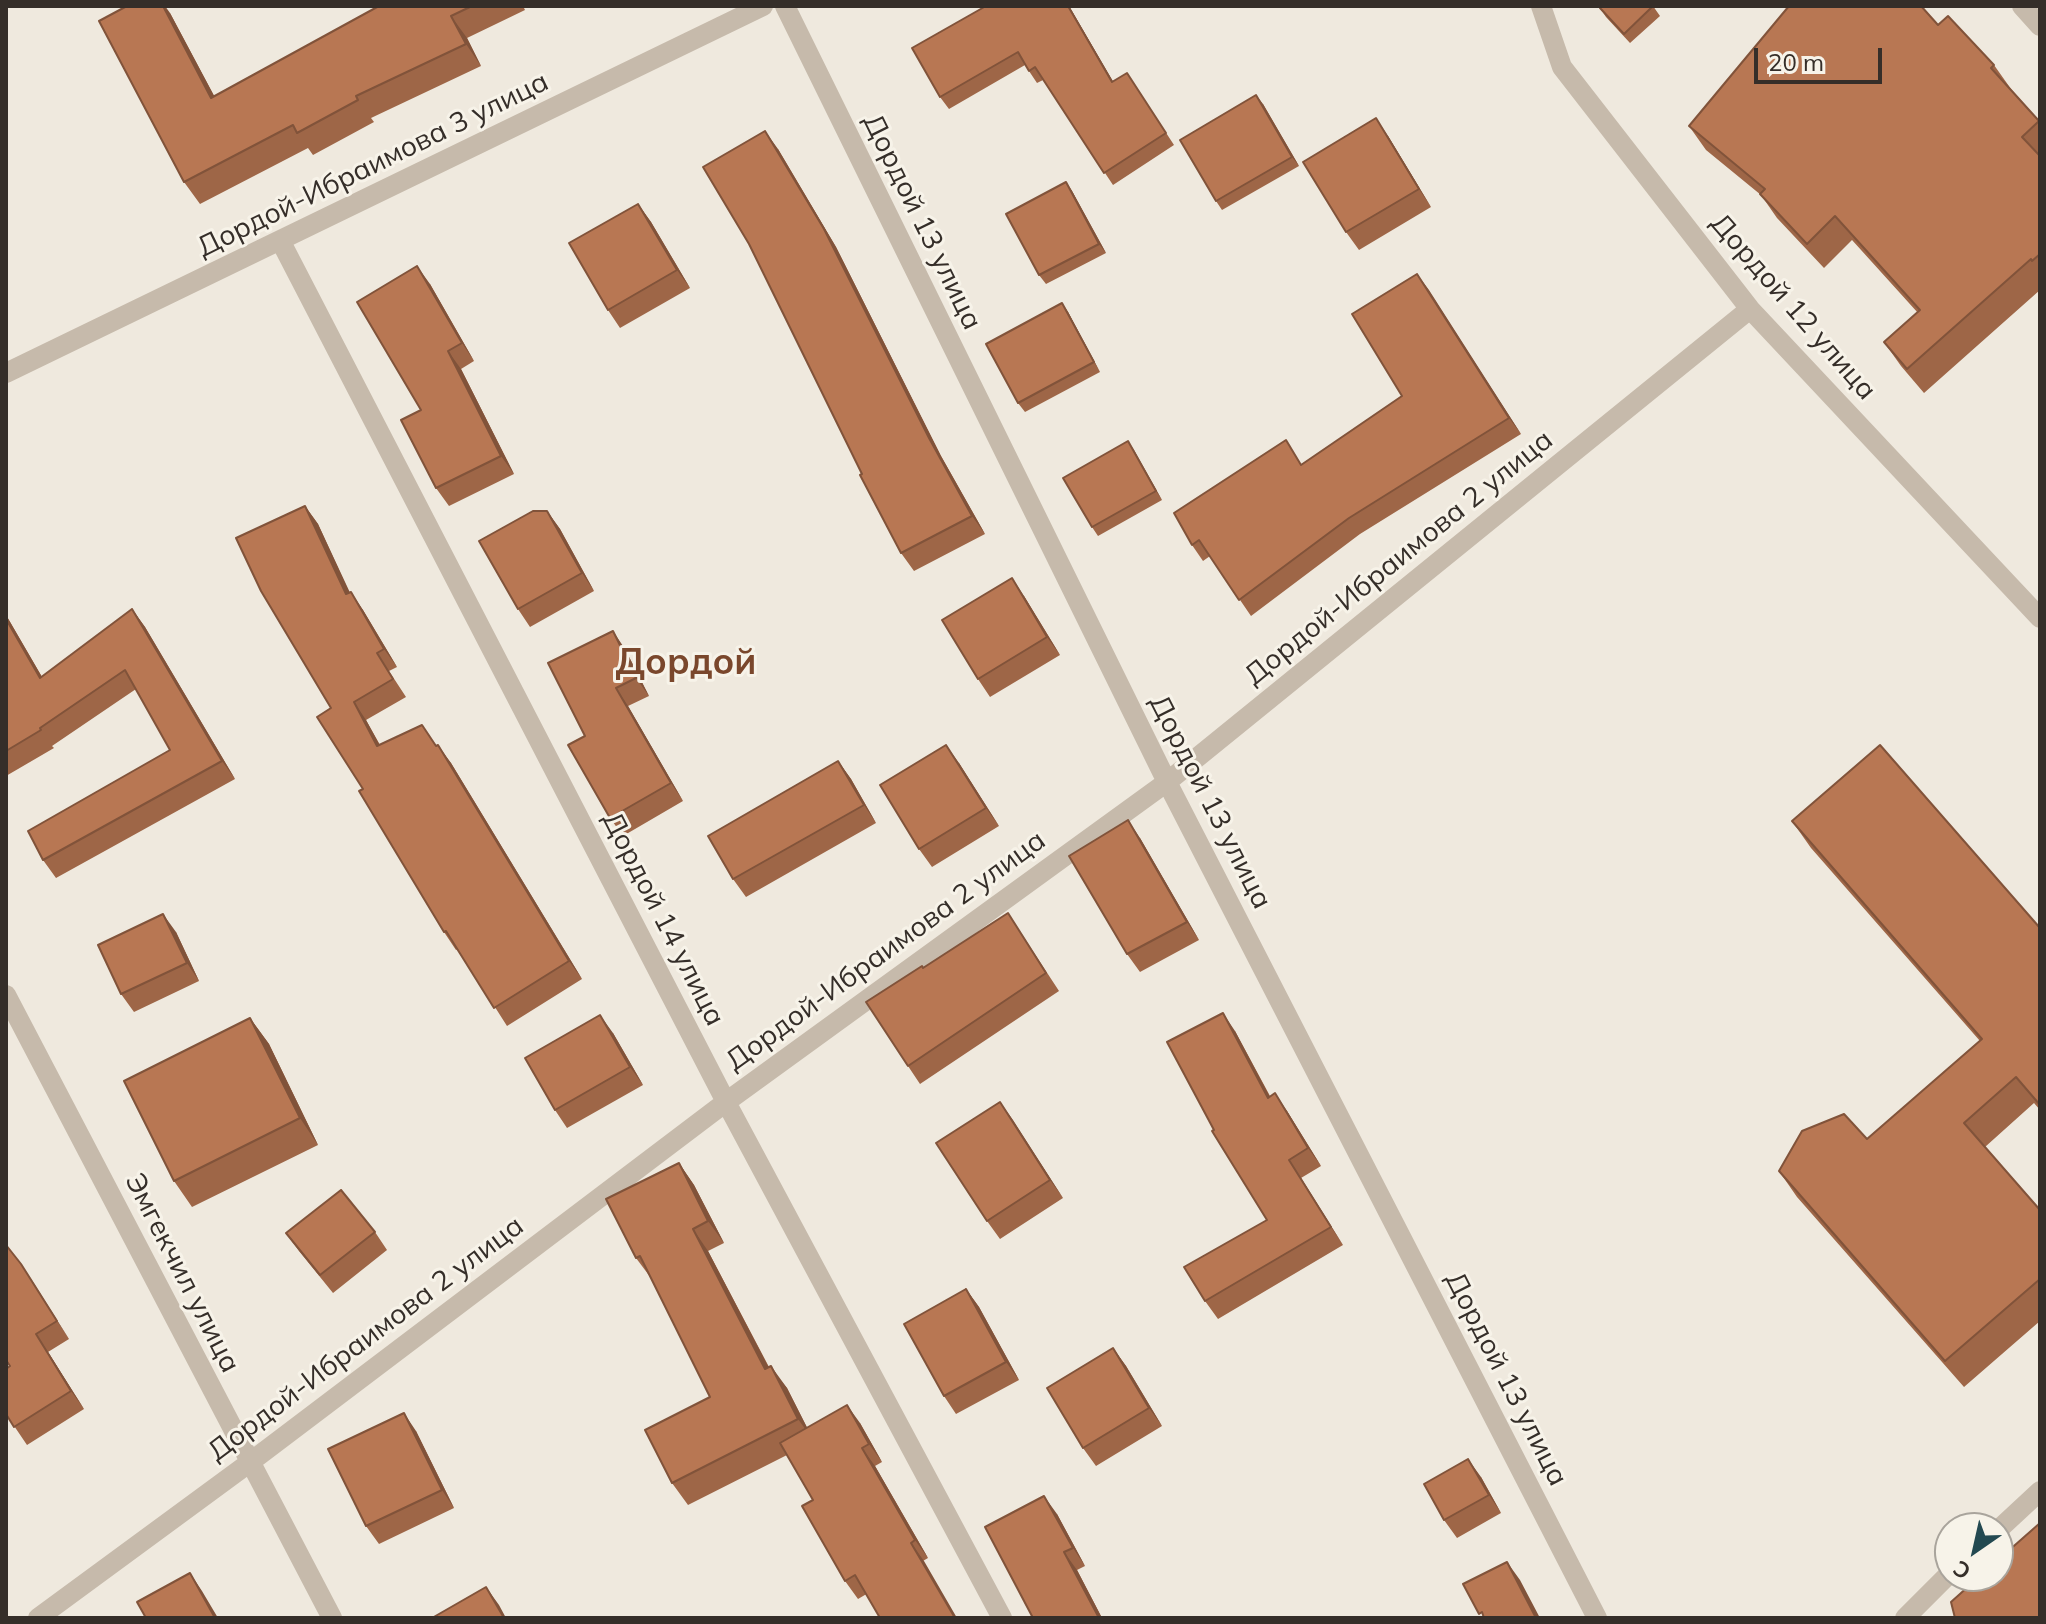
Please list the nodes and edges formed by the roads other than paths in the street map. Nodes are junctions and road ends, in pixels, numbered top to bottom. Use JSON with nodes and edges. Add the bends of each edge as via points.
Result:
{"nodes":[{"id":1,"x":763,"y":6,"type":"edge"},
{"id":2,"x":785,"y":6,"type":"edge"},
{"id":3,"x":1541,"y":6,"type":"edge"},
{"id":4,"x":2022,"y":6,"type":"edge"},
{"id":5,"x":2040,"y":26,"type":"edge"},
{"id":6,"x":281,"y":242,"type":"junction"},
{"id":7,"x":1750,"y":309,"type":"junction"},
{"id":8,"x":6,"y":373,"type":"edge"},
{"id":9,"x":2040,"y":618,"type":"edge"},
{"id":10,"x":1167,"y":782,"type":"junction"},
{"id":11,"x":6,"y":995,"type":"edge"},
{"id":12,"x":726,"y":1102,"type":"junction"},
{"id":13,"x":249,"y":1463,"type":"junction"},
{"id":14,"x":2040,"y":1491,"type":"edge"},
{"id":15,"x":2014,"y":1515,"type":"edge"},
{"id":16,"x":1936,"y":1592,"type":"edge"},
{"id":17,"x":1924,"y":1609,"type":"edge"},
{"id":18,"x":38,"y":1618,"type":"edge"},
{"id":19,"x":332,"y":1618,"type":"edge"},
{"id":20,"x":1002,"y":1618,"type":"edge"},
{"id":21,"x":1597,"y":1618,"type":"edge"},
{"id":22,"x":1905,"y":1618,"type":"edge"}],
"edges":[{"from":1,"to":6,"type":"street","name":"Дордой-Ибраимова 3 улица"},
{"from":2,"to":10,"type":"street","name":"Дордой 13 улица"},
{"from":3,"to":7,"type":"street","name":"Дордой 12 улица","via":[[1562,67]]},
{"from":4,"to":5,"type":"street"},
{"from":6,"to":8,"type":"street","name":"Дордой-Ибраимова 3 улица"},
{"from":6,"to":12,"type":"street","name":"Дордой 14 улица"},
{"from":7,"to":9,"type":"street","name":"Дордой 12 улица"},
{"from":7,"to":10,"type":"street","name":"Дордой-Ибраимова 2 улица"},
{"from":10,"to":12,"type":"street","name":"Дордой-Ибраимова 2 улица"},
{"from":10,"to":21,"type":"street","name":"Дордой 13 улица"},
{"from":11,"to":13,"type":"street","name":"Эмгекчил улица"},
{"from":12,"to":13,"type":"street","name":"Дордой-Ибраимова 2 улица"},
{"from":12,"to":20,"type":"street","name":"Дордой 14 улица"},
{"from":13,"to":18,"type":"street","name":"Дордой-Ибраимова 2 улица"},
{"from":13,"to":19,"type":"street","name":"Эмгекчил улица"},
{"from":14,"to":15,"type":"street"},
{"from":16,"to":17,"type":"street"},
{"from":17,"to":22,"type":"street"}]}
